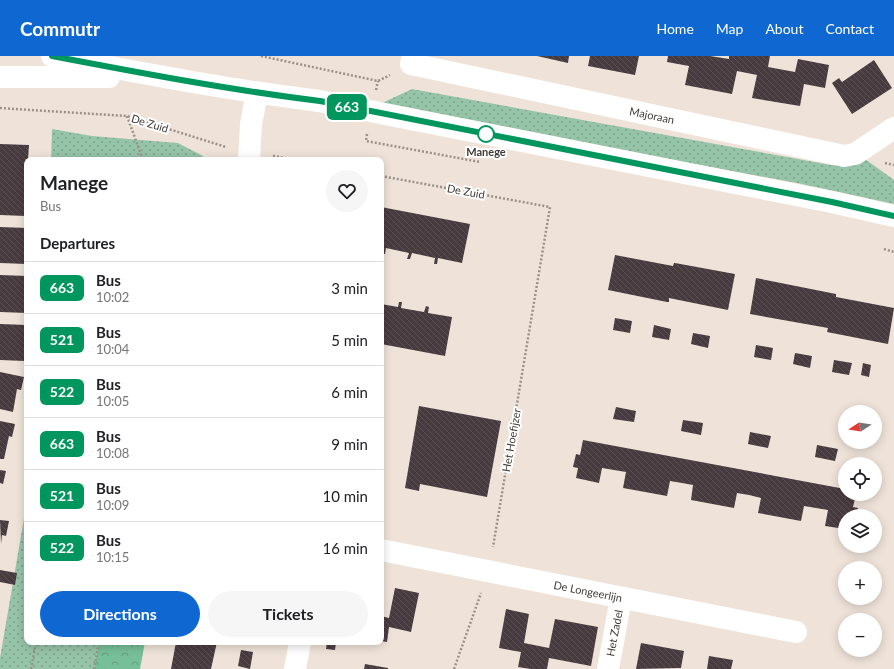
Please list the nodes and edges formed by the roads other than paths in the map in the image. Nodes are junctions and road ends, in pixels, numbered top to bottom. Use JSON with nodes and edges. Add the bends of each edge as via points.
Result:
{"nodes":[{"id":1,"x":52,"y":56,"type":"edge"},
{"id":2,"x":412,"y":60,"type":"edge"},
{"id":3,"x":0,"y":77,"type":"edge"},
{"id":4,"x":160,"y":77,"type":"junction"},
{"id":5,"x":257,"y":93,"type":"junction"},
{"id":6,"x":894,"y":128,"type":"edge"},
{"id":7,"x":249,"y":157,"type":"edge"},
{"id":8,"x":894,"y":216,"type":"edge"},
{"id":9,"x":384,"y":551,"type":"edge"},
{"id":10,"x":621,"y":598,"type":"junction"},
{"id":11,"x":796,"y":632,"type":"dead end"},
{"id":12,"x":300,"y":645,"type":"edge"},
{"id":13,"x":296,"y":669,"type":"edge"},
{"id":14,"x":608,"y":669,"type":"edge"}],
"edges":[{"from":1,"to":4,"type":"street"},
{"from":2,"to":6,"type":"street","name":"Majoraan","via":[[844,156],[855,154]]},
{"from":3,"to":4,"type":"street"},
{"from":4,"to":5,"type":"street"},
{"from":5,"to":7,"type":"street","via":[[251,124]]},
{"from":5,"to":8,"type":"street","via":[[327,103]]},
{"from":9,"to":10,"type":"street","name":"De Longeerlijn"},
{"from":10,"to":11,"type":"street","name":"De Longeerlijn"},
{"from":10,"to":14,"type":"street","name":"Het Zadel"},
{"from":12,"to":13,"type":"street"}]}
